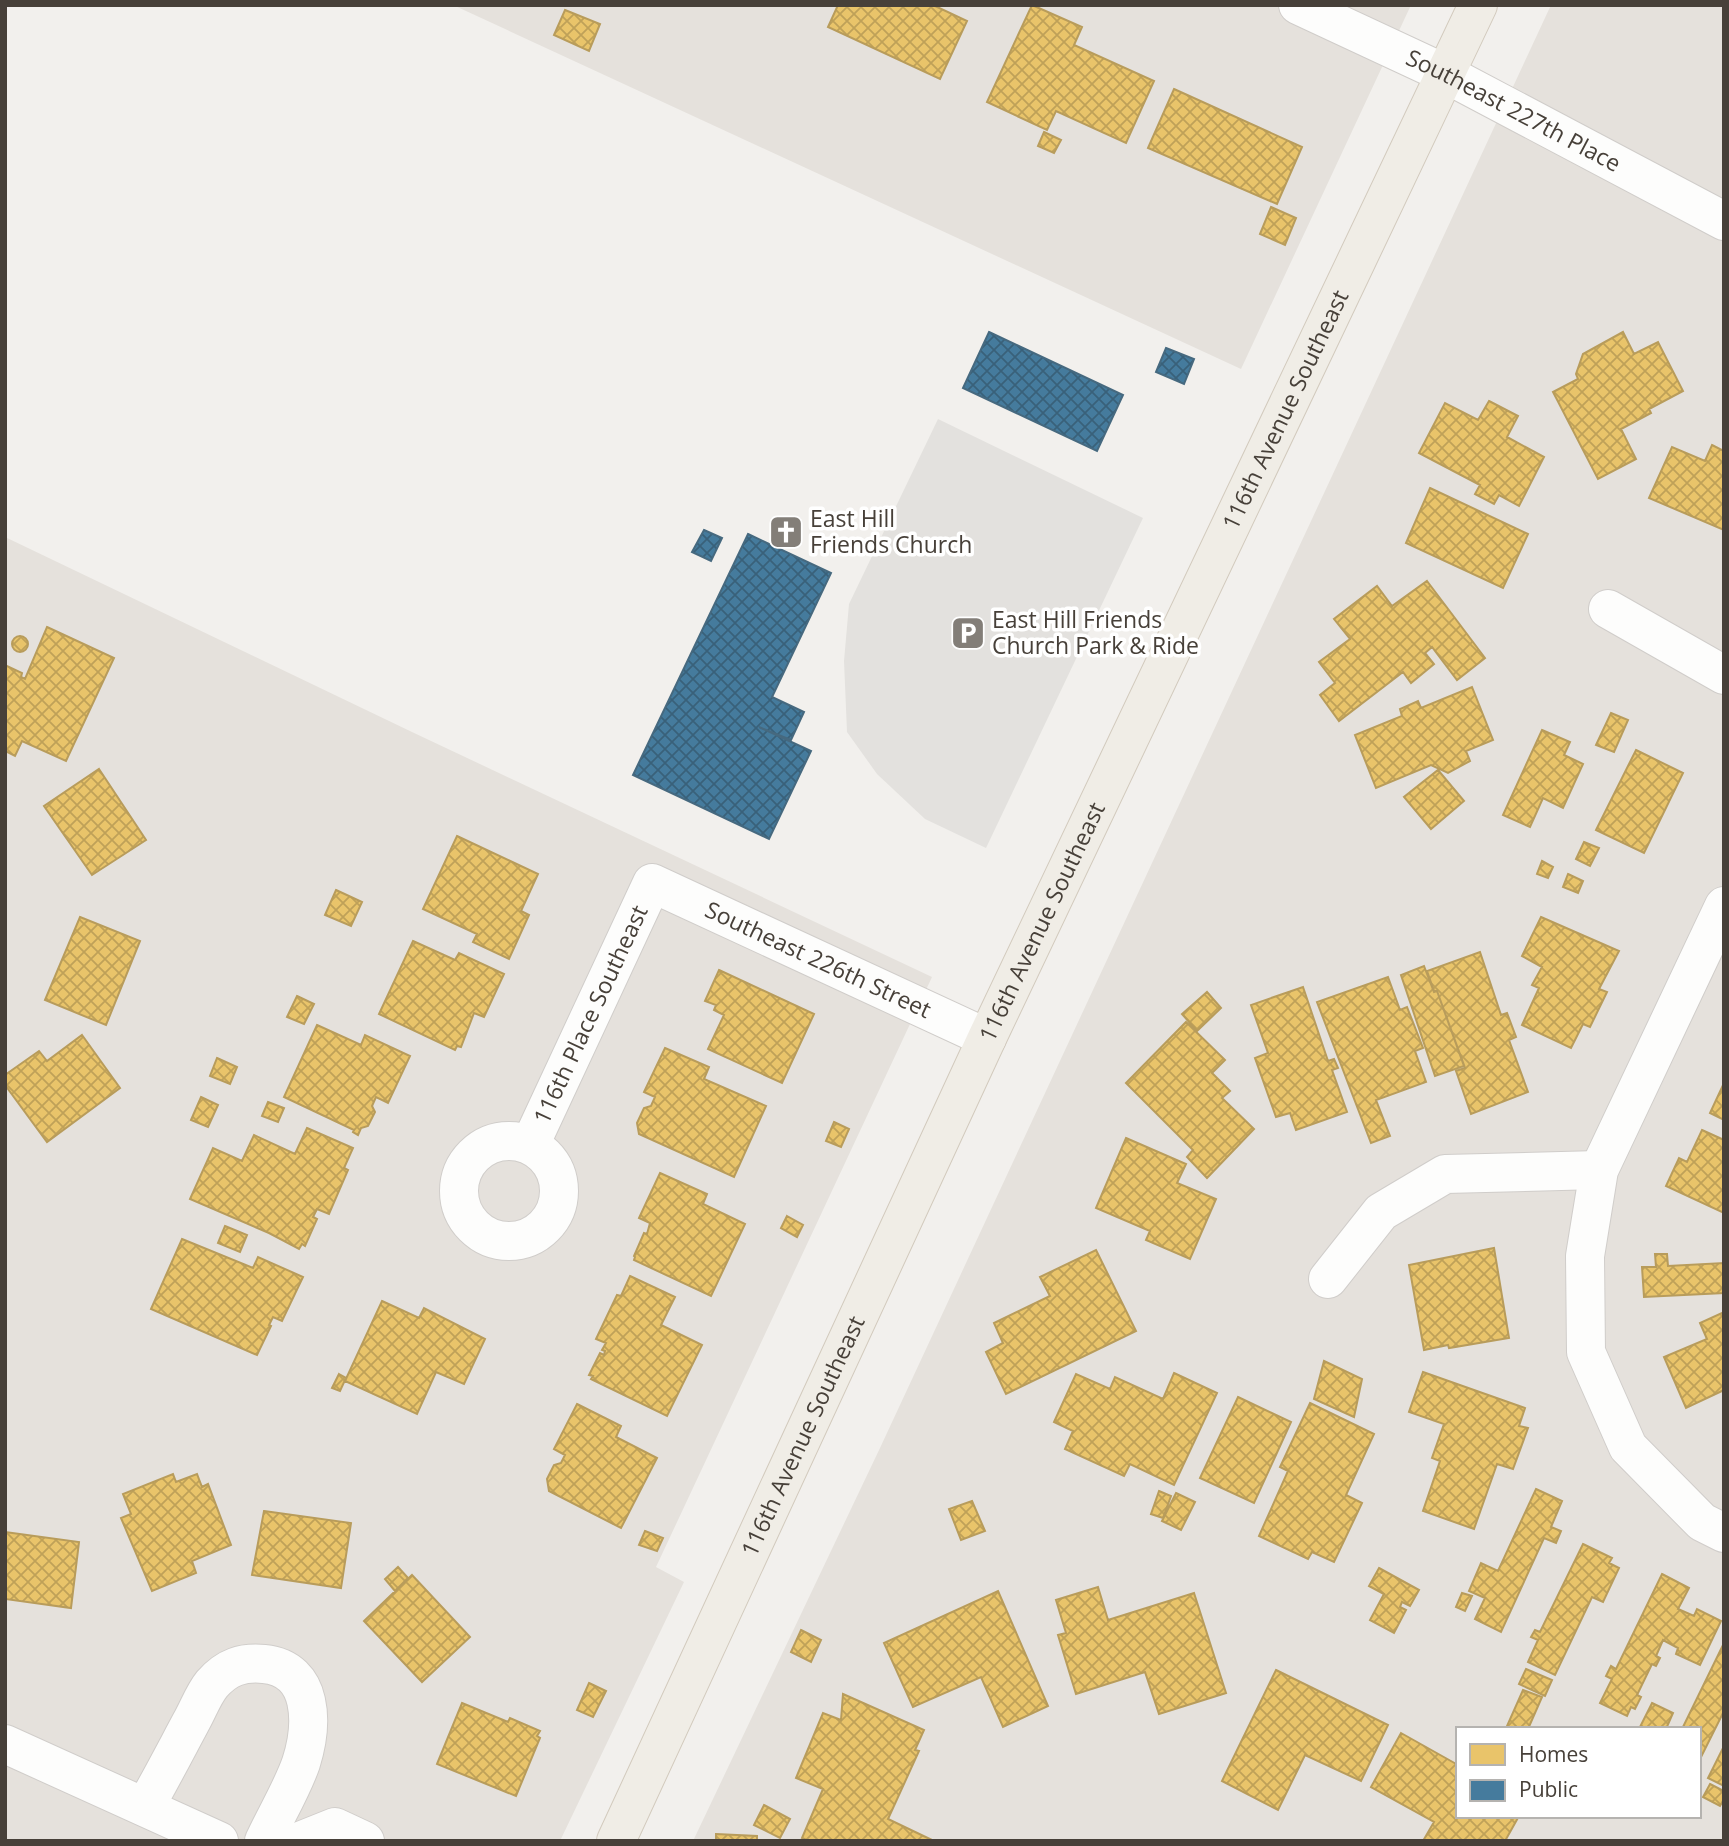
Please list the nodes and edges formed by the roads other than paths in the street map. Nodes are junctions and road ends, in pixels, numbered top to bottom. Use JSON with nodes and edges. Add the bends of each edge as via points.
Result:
{"nodes":[{"id":1,"x":1298,"y":5,"type":"edge"},
{"id":2,"x":1478,"y":5,"type":"edge"},
{"id":3,"x":1446,"y":74,"type":"junction"},
{"id":4,"x":1724,"y":221,"type":"edge"},
{"id":5,"x":1608,"y":610,"type":"dead end"},
{"id":6,"x":1724,"y":675,"type":"edge"},
{"id":7,"x":652,"y":883,"type":"joint"},
{"id":8,"x":1724,"y":906,"type":"edge"},
{"id":9,"x":987,"y":1038,"type":"junction"},
{"id":10,"x":530,"y":1145,"type":"dead end"},
{"id":11,"x":1599,"y":1170,"type":"junction"},
{"id":12,"x":1328,"y":1279,"type":"dead end"},
{"id":13,"x":1724,"y":1533,"type":"edge"},
{"id":14,"x":5,"y":1744,"type":"edge"},
{"id":15,"x":145,"y":1807,"type":"junction"},
{"id":16,"x":219,"y":1841,"type":"edge"},
{"id":17,"x":264,"y":1841,"type":"edge"},
{"id":18,"x":300,"y":1841,"type":"edge"},
{"id":19,"x":365,"y":1841,"type":"edge"},
{"id":20,"x":615,"y":1841,"type":"edge"}],
"edges":[{"from":1,"to":3,"type":"street","name":"Southeast 227th Place"},
{"from":2,"to":3,"type":"main road","name":"116th Avenue Southeast"},
{"from":3,"to":4,"type":"street","name":"Southeast 227th Place"},
{"from":3,"to":9,"type":"main road","name":"116th Avenue Southeast"},
{"from":5,"to":6,"type":"street"},
{"from":7,"to":9,"type":"street","name":"Southeast 226th Street"},
{"from":7,"to":10,"type":"street","name":"116th Place Southeast"},
{"from":8,"to":11,"type":"street"},
{"from":9,"to":20,"type":"main road","name":"116th Avenue Southeast"},
{"from":11,"to":12,"type":"street","via":[[1445,1174],[1381,1212]]},
{"from":11,"to":13,"type":"street","via":[[1585,1256],[1586,1352],[1628,1447],[1702,1522]]},
{"from":14,"to":15,"type":"street"},
{"from":15,"to":16,"type":"street"},
{"from":15,"to":17,"type":"street","via":[[211,1685],[246,1662],[270,1665],[301,1684],[308,1729],[301,1764]]},
{"from":18,"to":19,"type":"street","via":[[335,1827]]}]}
